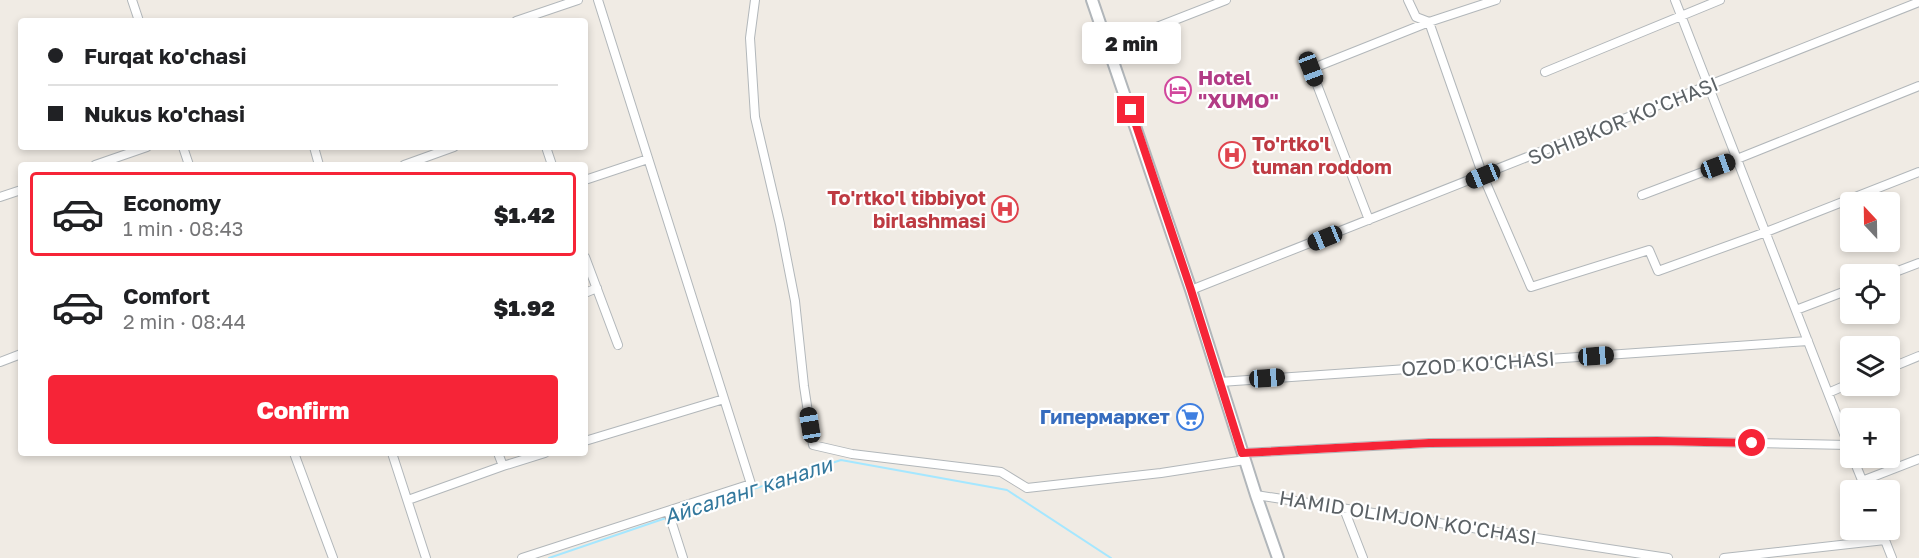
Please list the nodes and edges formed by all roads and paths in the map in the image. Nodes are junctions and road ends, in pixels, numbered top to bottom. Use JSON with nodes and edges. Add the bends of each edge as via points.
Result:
{"nodes":[{"id":1,"x":132,"y":0,"type":"edge"},
{"id":2,"x":578,"y":0,"type":"edge"},
{"id":3,"x":598,"y":0,"type":"edge"},
{"id":4,"x":755,"y":0,"type":"edge"},
{"id":5,"x":1092,"y":0,"type":"edge"},
{"id":6,"x":1226,"y":0,"type":"edge"},
{"id":7,"x":1408,"y":0,"type":"edge"},
{"id":8,"x":1496,"y":0,"type":"edge"},
{"id":9,"x":1675,"y":0,"type":"edge"},
{"id":10,"x":1720,"y":0,"type":"edge"},
{"id":11,"x":1919,"y":2,"type":"edge"},
{"id":12,"x":1681,"y":16,"type":"junction"},
{"id":13,"x":138,"y":18,"type":"edge"},
{"id":14,"x":525,"y":18,"type":"edge"},
{"id":15,"x":1428,"y":22,"type":"junction"},
{"id":16,"x":1108,"y":46,"type":"junction"},
{"id":17,"x":1545,"y":72,"type":"dead end"},
{"id":18,"x":1919,"y":86,"type":"edge"},
{"id":19,"x":1709,"y":87,"type":"junction"},
{"id":20,"x":138,"y":150,"type":"edge"},
{"id":21,"x":446,"y":150,"type":"edge"},
{"id":22,"x":648,"y":159,"type":"junction"},
{"id":23,"x":1737,"y":159,"type":"junction"},
{"id":24,"x":104,"y":162,"type":"edge"},
{"id":25,"x":412,"y":162,"type":"edge"},
{"id":26,"x":1919,"y":172,"type":"edge"},
{"id":27,"x":1483,"y":176,"type":"junction"},
{"id":28,"x":588,"y":179,"type":"edge"},
{"id":29,"x":18,"y":191,"type":"edge"},
{"id":30,"x":1642,"y":195,"type":"dead end"},
{"id":31,"x":0,"y":197,"type":"edge"},
{"id":32,"x":1369,"y":220,"type":"junction"},
{"id":33,"x":1766,"y":232,"type":"junction"},
{"id":34,"x":1919,"y":263,"type":"edge"},
{"id":35,"x":588,"y":265,"type":"edge"},
{"id":36,"x":1900,"y":270,"type":"edge"},
{"id":37,"x":597,"y":288,"type":"junction"},
{"id":38,"x":1191,"y":290,"type":"junction"},
{"id":39,"x":588,"y":292,"type":"edge"},
{"id":40,"x":1840,"y":293,"type":"edge"},
{"id":41,"x":1796,"y":310,"type":"junction"},
{"id":42,"x":1808,"y":341,"type":"junction"},
{"id":43,"x":618,"y":345,"type":"dead end"},
{"id":44,"x":18,"y":355,"type":"edge"},
{"id":45,"x":1919,"y":356,"type":"edge"},
{"id":46,"x":0,"y":362,"type":"edge"},
{"id":47,"x":1900,"y":364,"type":"edge"},
{"id":48,"x":1220,"y":382,"type":"junction"},
{"id":49,"x":1840,"y":388,"type":"edge"},
{"id":50,"x":1828,"y":393,"type":"junction"},
{"id":51,"x":724,"y":399,"type":"junction"},
{"id":52,"x":1840,"y":423,"type":"edge"},
{"id":53,"x":588,"y":440,"type":"edge"},
{"id":54,"x":1840,"y":448,"type":"edge"},
{"id":55,"x":295,"y":456,"type":"edge"},
{"id":56,"x":393,"y":456,"type":"edge"},
{"id":57,"x":499,"y":456,"type":"edge"},
{"id":58,"x":535,"y":456,"type":"edge"},
{"id":59,"x":1244,"y":457,"type":"junction"},
{"id":60,"x":1919,"y":459,"type":"edge"},
{"id":61,"x":503,"y":466,"type":"junction"},
{"id":62,"x":1865,"y":480,"type":"edge"},
{"id":63,"x":1256,"y":495,"type":"junction"},
{"id":64,"x":408,"y":500,"type":"junction"},
{"id":65,"x":1344,"y":509,"type":"junction"},
{"id":66,"x":668,"y":511,"type":"junction"},
{"id":67,"x":1885,"y":540,"type":"joint"},
{"id":68,"x":333,"y":558,"type":"edge"},
{"id":69,"x":426,"y":558,"type":"edge"},
{"id":70,"x":522,"y":558,"type":"edge"},
{"id":71,"x":683,"y":558,"type":"edge"},
{"id":72,"x":1278,"y":558,"type":"edge"},
{"id":73,"x":1363,"y":558,"type":"edge"},
{"id":74,"x":1668,"y":558,"type":"edge"},
{"id":75,"x":1724,"y":558,"type":"edge"},
{"id":76,"x":1892,"y":558,"type":"edge"}],
"edges":[{"from":1,"to":13,"type":"street"},
{"from":2,"to":14,"type":"street"},
{"from":3,"to":22,"type":"street"},
{"from":4,"to":59,"type":"street","via":[[750,38],[755,117],[795,301],[813,445],[852,454],[1001,472],[1027,488],[1161,473]]},
{"from":5,"to":16,"type":"main road"},
{"from":6,"to":16,"type":"street"},
{"from":7,"to":15,"type":"street","via":[[1416,17]]},
{"from":8,"to":15,"type":"street"},
{"from":9,"to":12,"type":"street"},
{"from":10,"to":12,"type":"street"},
{"from":11,"to":19,"type":"street","name":"SOHIBKOR KO'CHASI"},
{"from":12,"to":17,"type":"street"},
{"from":12,"to":19,"type":"street"},
{"from":15,"to":27,"type":"street"},
{"from":15,"to":32,"type":"street","via":[[1311,69]]},
{"from":16,"to":38,"type":"main road"},
{"from":18,"to":23,"type":"street"},
{"from":19,"to":23,"type":"street"},
{"from":19,"to":27,"type":"street","name":"SOHIBKOR KO'CHASI"},
{"from":20,"to":24,"type":"street"},
{"from":21,"to":25,"type":"street"},
{"from":22,"to":28,"type":"street"},
{"from":22,"to":51,"type":"street"},
{"from":23,"to":30,"type":"street"},
{"from":23,"to":33,"type":"street"},
{"from":26,"to":33,"type":"street"},
{"from":27,"to":32,"type":"street","name":"SOHIBKOR KO'CHASI"},
{"from":27,"to":33,"type":"street","via":[[1531,287],[1649,250],[1658,271]]},
{"from":29,"to":31,"type":"street"},
{"from":32,"to":38,"type":"street","name":"SOHIBKOR KO'CHASI"},
{"from":33,"to":41,"type":"street"},
{"from":34,"to":36,"type":"street"},
{"from":35,"to":37,"type":"street"},
{"from":37,"to":39,"type":"street"},
{"from":37,"to":43,"type":"street"},
{"from":38,"to":48,"type":"main road"},
{"from":40,"to":41,"type":"street"},
{"from":41,"to":42,"type":"street"},
{"from":42,"to":48,"type":"street","name":"OZOD KO'CHASI"},
{"from":42,"to":50,"type":"street"},
{"from":44,"to":46,"type":"street"},
{"from":45,"to":47,"type":"street"},
{"from":48,"to":59,"type":"main road"},
{"from":49,"to":50,"type":"street"},
{"from":50,"to":52,"type":"street"},
{"from":51,"to":53,"type":"street"},
{"from":51,"to":66,"type":"street","via":[[751,484]]},
{"from":54,"to":59,"type":"street","via":[[1657,441],[1429,443]]},
{"from":55,"to":68,"type":"street"},
{"from":56,"to":64,"type":"street"},
{"from":57,"to":61,"type":"street"},
{"from":58,"to":61,"type":"street"},
{"from":59,"to":63,"type":"main road"},
{"from":60,"to":62,"type":"street"},
{"from":61,"to":64,"type":"street"},
{"from":63,"to":65,"type":"street","name":"HAMID OLIMJON KO'CHASI"},
{"from":63,"to":72,"type":"main road"},
{"from":64,"to":69,"type":"street"},
{"from":65,"to":73,"type":"street"},
{"from":65,"to":74,"type":"street","name":"HAMID OLIMJON KO'CHASI"},
{"from":66,"to":70,"type":"street"},
{"from":66,"to":71,"type":"street"},
{"from":67,"to":75,"type":"street"},
{"from":67,"to":76,"type":"street"}]}
